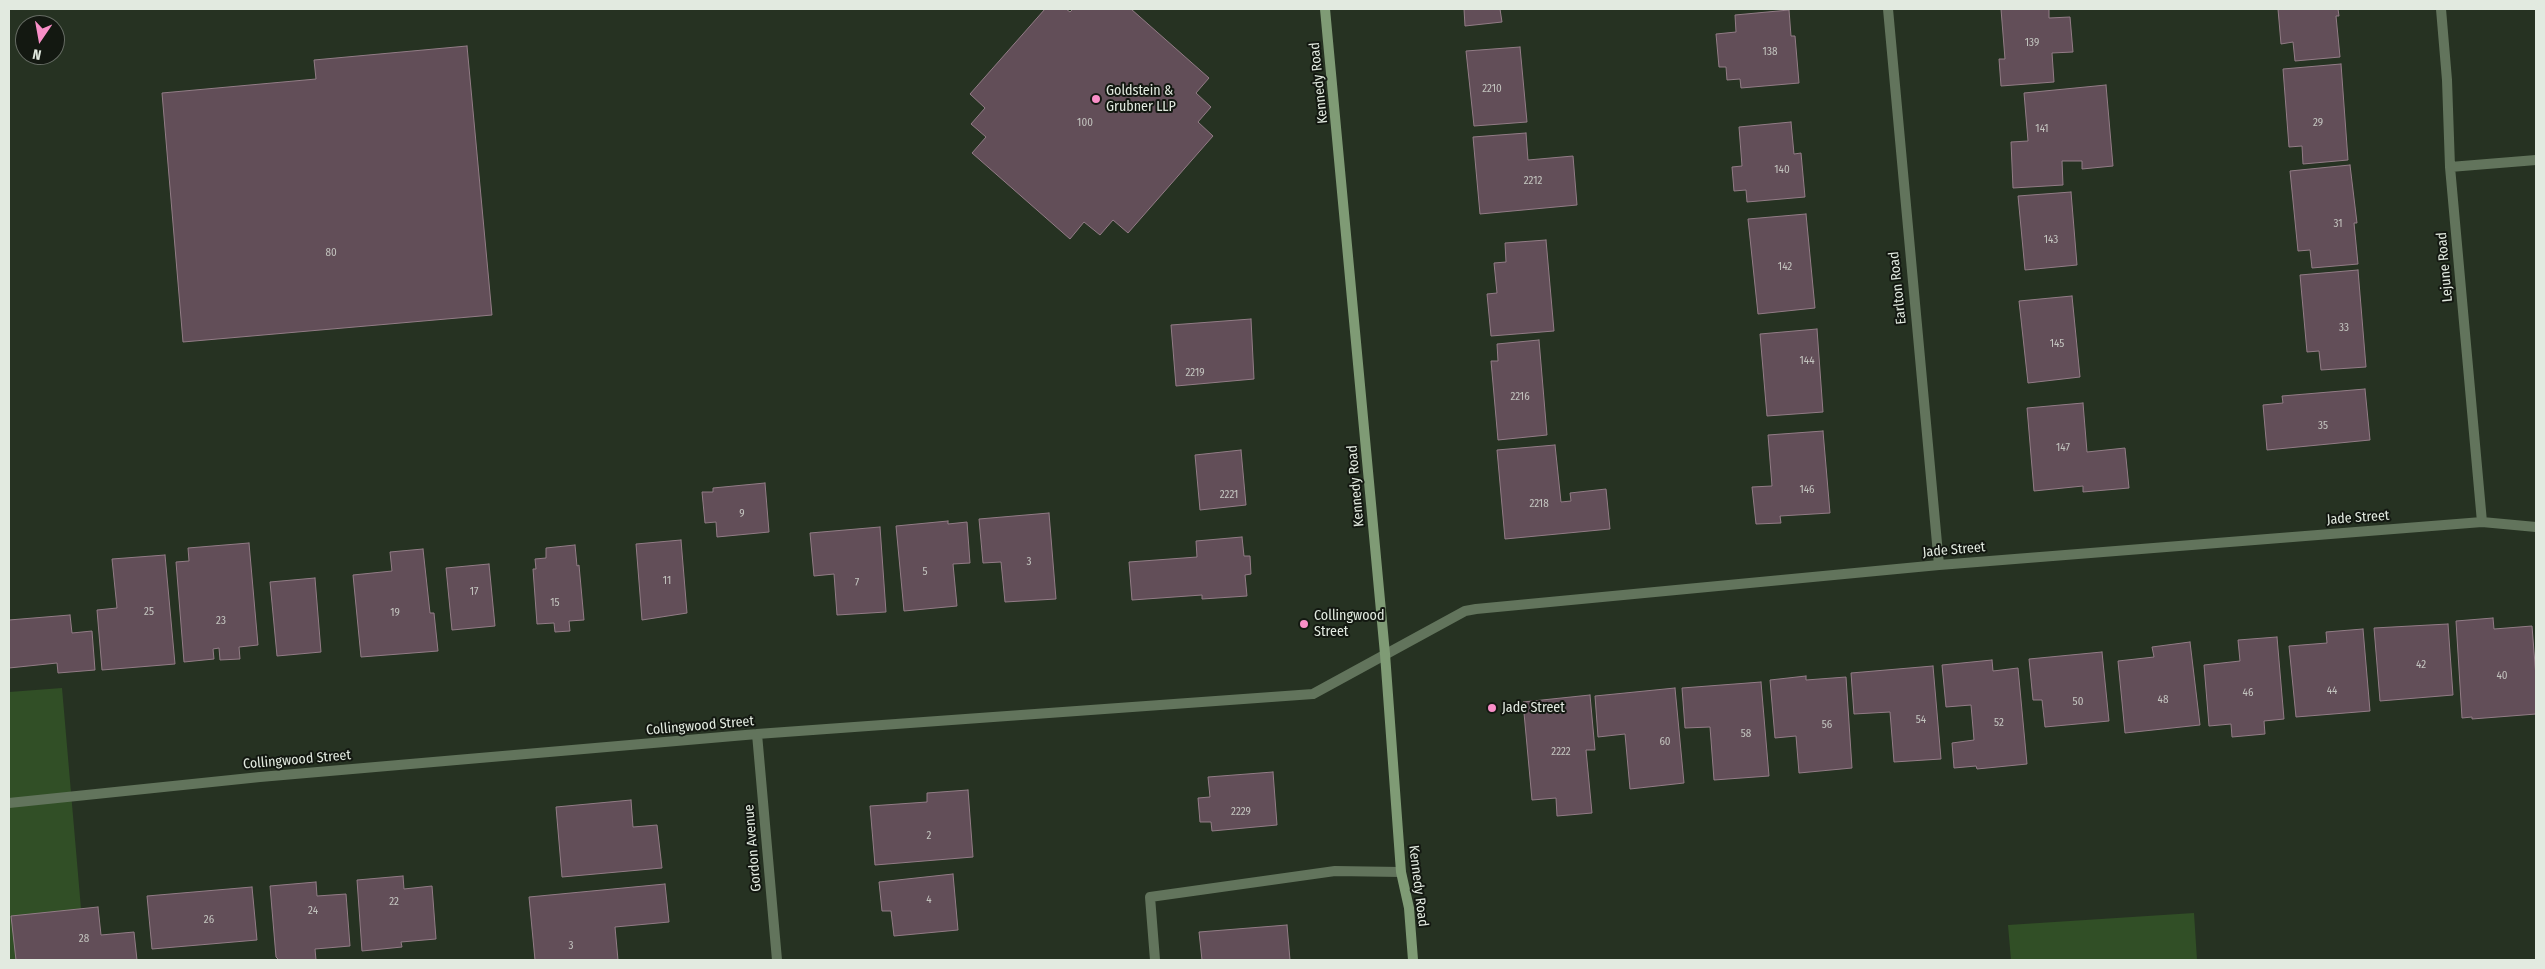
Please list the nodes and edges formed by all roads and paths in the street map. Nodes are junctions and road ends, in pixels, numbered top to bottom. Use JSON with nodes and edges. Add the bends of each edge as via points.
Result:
{"nodes":[{"id":1,"x":1325,"y":9,"type":"edge"},
{"id":2,"x":1888,"y":9,"type":"edge"},
{"id":3,"x":2441,"y":9,"type":"edge"},
{"id":4,"x":2536,"y":160,"type":"edge"},
{"id":5,"x":2450,"y":168,"type":"junction"},
{"id":6,"x":2482,"y":522,"type":"junction"},
{"id":7,"x":2536,"y":527,"type":"edge"},
{"id":8,"x":1939,"y":565,"type":"junction"},
{"id":9,"x":1385,"y":654,"type":"junction"},
{"id":10,"x":757,"y":734,"type":"junction"},
{"id":11,"x":9,"y":803,"type":"edge"},
{"id":12,"x":1401,"y":872,"type":"junction"},
{"id":13,"x":777,"y":960,"type":"edge"},
{"id":14,"x":1155,"y":960,"type":"edge"},
{"id":15,"x":1413,"y":960,"type":"edge"}],
"edges":[{"from":1,"to":9,"type":"main road","name":"Kennedy Road"},
{"from":2,"to":8,"type":"street","name":"Earlton Road"},
{"from":3,"to":5,"type":"street","name":"Lejune Road"},
{"from":4,"to":5,"type":"street"},
{"from":5,"to":6,"type":"street","name":"Lejune Road"},
{"from":6,"to":7,"type":"street","name":"Jade Street"},
{"from":6,"to":8,"type":"street","name":"Jade Street"},
{"from":8,"to":9,"type":"street","name":"Jade Street","via":[[1465,611]]},
{"from":9,"to":10,"type":"street","name":"Collingwood Street","via":[[1313,694]]},
{"from":9,"to":12,"type":"main road","name":"Kennedy Road"},
{"from":10,"to":11,"type":"street","name":"Collingwood Street","via":[[260,777]]},
{"from":10,"to":13,"type":"street","name":"Gordon Avenue"},
{"from":12,"to":14,"type":"street","via":[[1334,872],[1150,897]]},
{"from":12,"to":15,"type":"main road","name":"Kennedy Road","via":[[1409,908]]}]}
